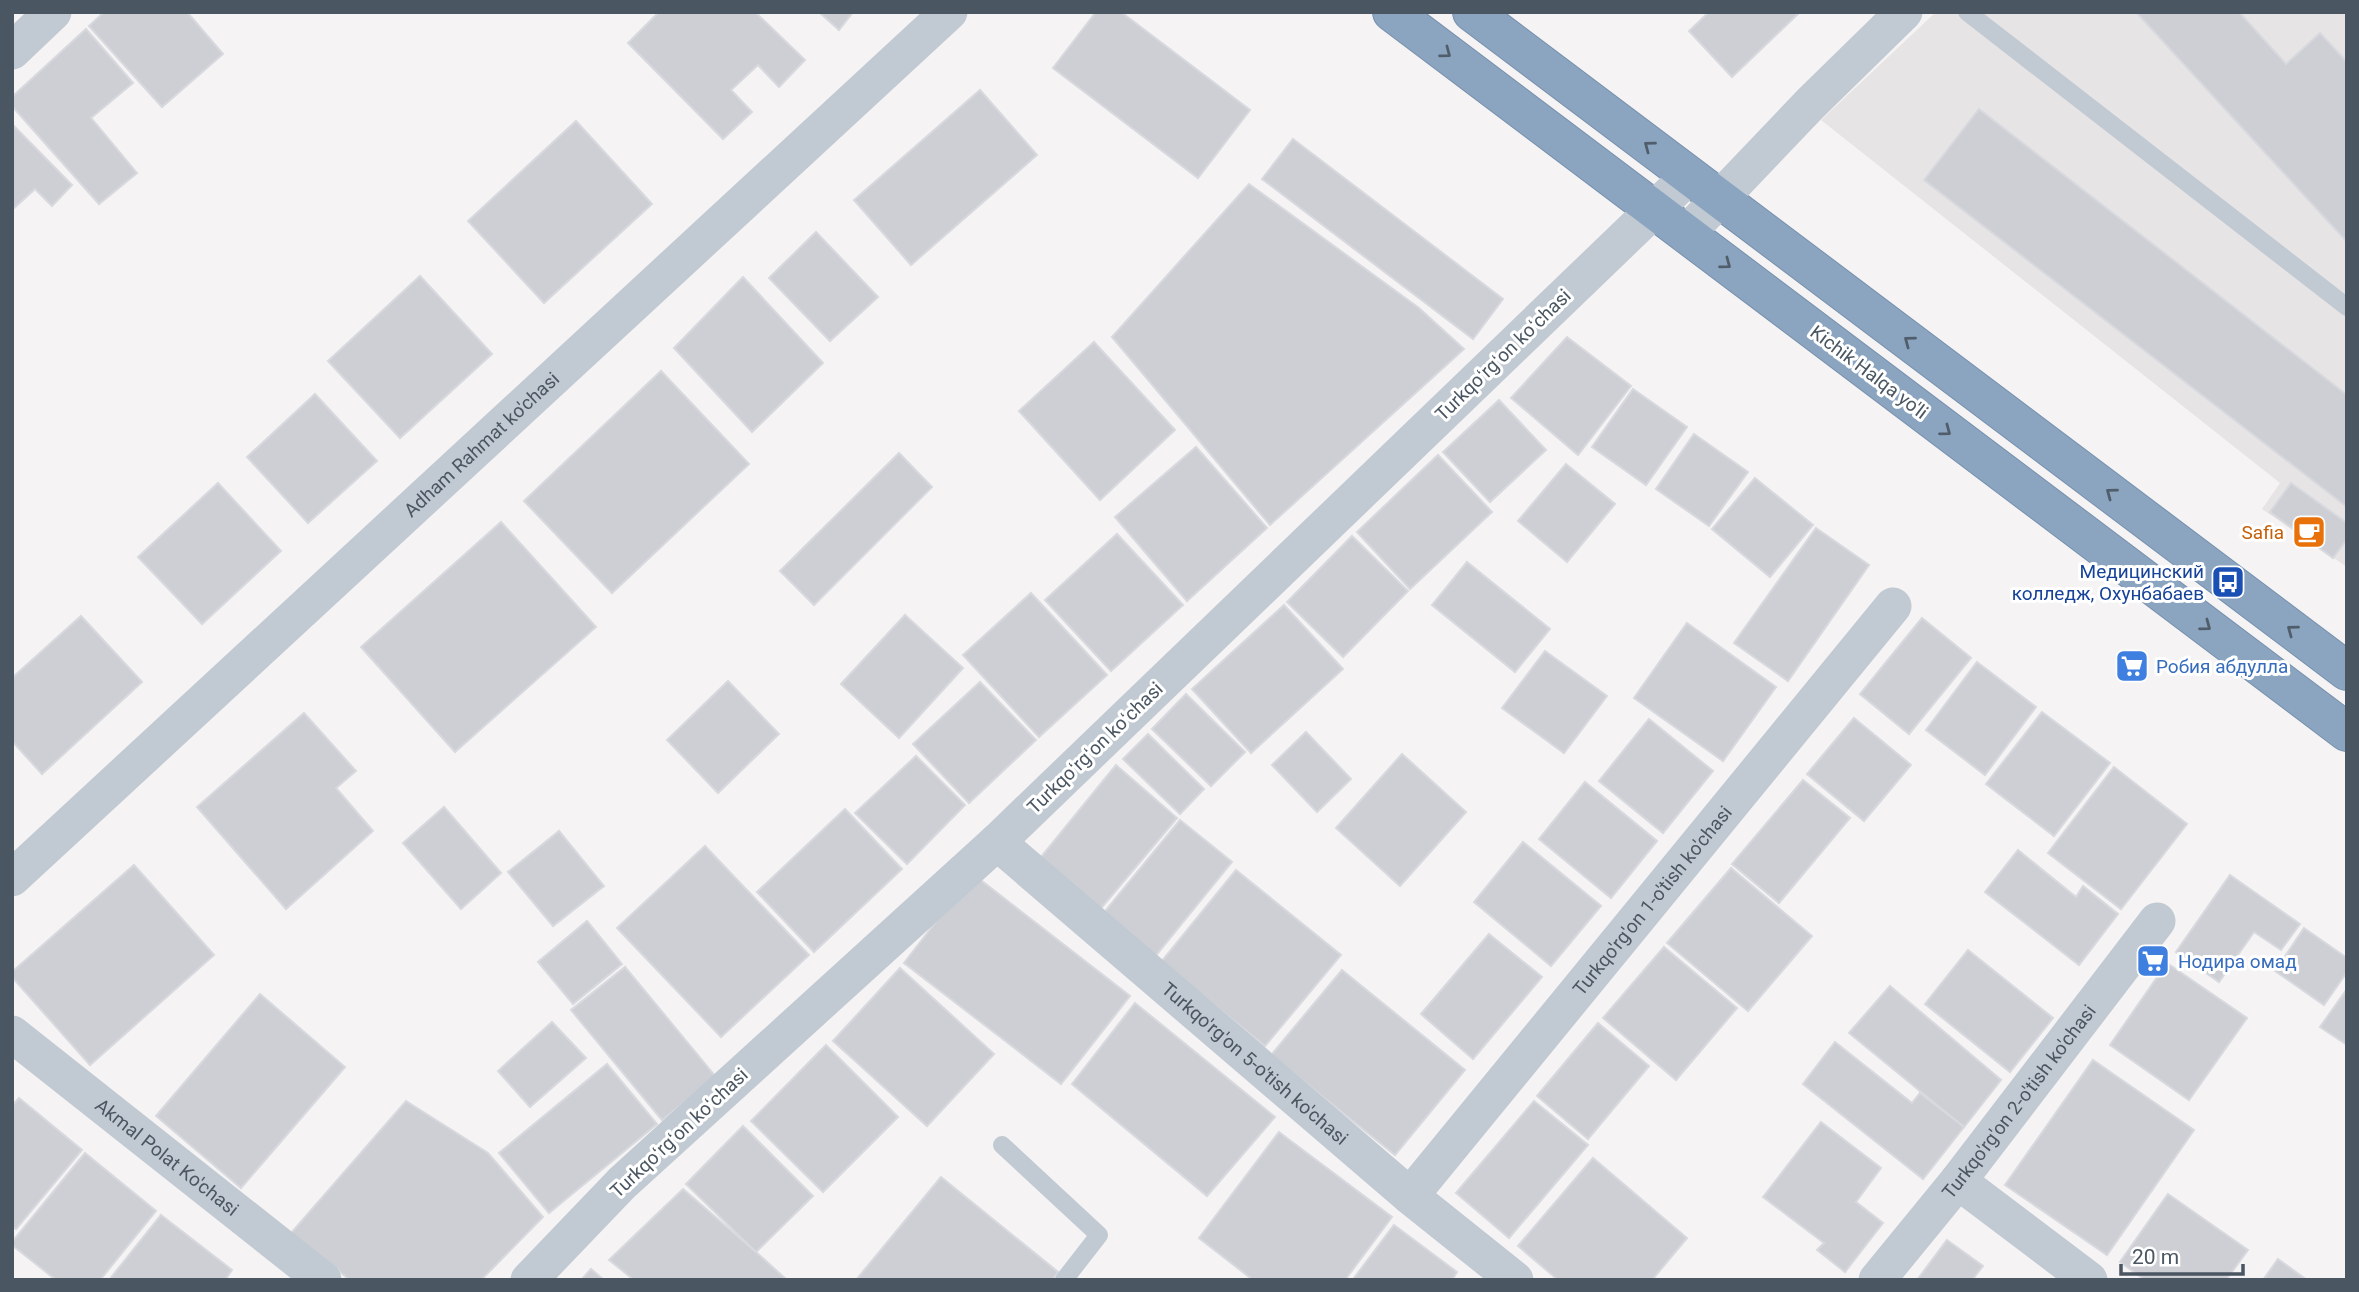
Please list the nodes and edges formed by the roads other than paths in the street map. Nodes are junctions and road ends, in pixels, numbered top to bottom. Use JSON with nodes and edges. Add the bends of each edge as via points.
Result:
{"nodes":[{"id":1,"x":53,"y":12,"type":"edge"},
{"id":2,"x":950,"y":12,"type":"edge"},
{"id":3,"x":1392,"y":12,"type":"edge"},
{"id":4,"x":1472,"y":12,"type":"edge"},
{"id":5,"x":1904,"y":12,"type":"edge"},
{"id":6,"x":1967,"y":12,"type":"edge"},
{"id":7,"x":12,"y":51,"type":"edge"},
{"id":8,"x":1689,"y":176,"type":"junction"},
{"id":9,"x":1720,"y":198,"type":"junction"},
{"id":10,"x":1654,"y":210,"type":"junction"},
{"id":11,"x":1686,"y":234,"type":"junction"},
{"id":12,"x":2347,"y":307,"type":"edge"},
{"id":13,"x":1893,"y":606,"type":"dead end"},
{"id":14,"x":2347,"y":671,"type":"edge"},
{"id":15,"x":2347,"y":732,"type":"edge"},
{"id":16,"x":997,"y":842,"type":"junction"},
{"id":17,"x":12,"y":878,"type":"edge"},
{"id":18,"x":2157,"y":921,"type":"dead end"},
{"id":19,"x":12,"y":1034,"type":"edge"},
{"id":20,"x":1002,"y":1145,"type":"dead end"},
{"id":21,"x":1958,"y":1181,"type":"junction"},
{"id":22,"x":1410,"y":1195,"type":"junction"},
{"id":23,"x":323,"y":1280,"type":"edge"},
{"id":24,"x":529,"y":1280,"type":"edge"},
{"id":25,"x":1064,"y":1280,"type":"edge"},
{"id":26,"x":1515,"y":1280,"type":"edge"},
{"id":27,"x":1877,"y":1280,"type":"edge"},
{"id":28,"x":2089,"y":1280,"type":"edge"}],
"edges":[{"from":1,"to":7,"type":"street"},
{"from":2,"to":17,"type":"street","name":"Adham Rahmat ko'chasi"},
{"from":3,"to":10,"type":"highway","name":"Kichik Halqa yo'li","one_way":true},
{"from":8,"to":4,"type":"highway","one_way":true},
{"from":5,"to":9,"type":"street"},
{"from":6,"to":12,"type":"lane"},
{"from":8,"to":9,"type":"highway"},
{"from":8,"to":10,"type":"street","name":"Turkqoʻrgʻon koʻchasi"},
{"from":9,"to":10,"type":"street"},
{"from":9,"to":11,"type":"street"},
{"from":14,"to":9,"type":"highway","one_way":true},
{"from":10,"to":11,"type":"highway","name":"Kichik Halqa yo'li"},
{"from":10,"to":16,"type":"street","name":"Turkqoʻrgʻon koʻchasi"},
{"from":11,"to":15,"type":"highway","name":"Kichik Halqa yo'li","one_way":true},
{"from":13,"to":22,"type":"street","name":"Turkqo'rg'on 1-o'tish ko'chasi"},
{"from":16,"to":22,"type":"street","name":"Turkqo'rg'on 5-o'tish ko'chasi"},
{"from":16,"to":24,"type":"street","name":"Turkqoʻrgʻon koʻchasi","via":[[622,1183]]},
{"from":18,"to":21,"type":"street","name":"Turkqo'rg'on 2-o'tish ko'chasi"},
{"from":19,"to":23,"type":"street","name":"Akmal Polat Ko'chasi"},
{"from":20,"to":25,"type":"lane","via":[[1099,1235]]},
{"from":21,"to":27,"type":"street","name":"Turkqo'rg'on 2-o'tish ko'chasi"},
{"from":21,"to":28,"type":"street"},
{"from":22,"to":26,"type":"street","name":"Turkqo'rg'on 5-o'tish ko'chasi"}]}
